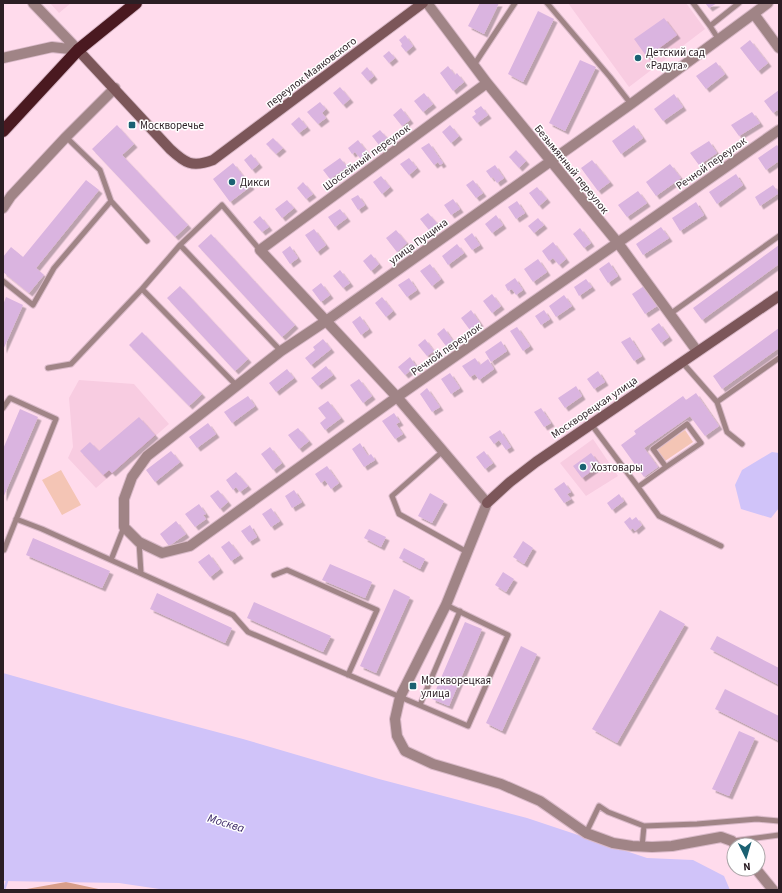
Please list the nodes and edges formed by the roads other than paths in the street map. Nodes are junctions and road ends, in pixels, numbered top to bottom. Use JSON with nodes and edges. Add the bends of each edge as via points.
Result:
{"nodes":[{"id":1,"x":33,"y":3,"type":"edge"},
{"id":2,"x":136,"y":3,"type":"edge"},
{"id":3,"x":423,"y":3,"type":"edge"},
{"id":4,"x":427,"y":3,"type":"edge"},
{"id":5,"x":515,"y":3,"type":"edge"},
{"id":6,"x":547,"y":3,"type":"edge"},
{"id":7,"x":693,"y":3,"type":"edge"},
{"id":8,"x":739,"y":3,"type":"edge"},
{"id":9,"x":768,"y":3,"type":"edge"},
{"id":10,"x":754,"y":14,"type":"junction"},
{"id":11,"x":710,"y":26,"type":"junction"},
{"id":12,"x":719,"y":40,"type":"junction"},
{"id":13,"x":779,"y":48,"type":"edge"},
{"id":14,"x":78,"y":50,"type":"junction"},
{"id":15,"x":3,"y":58,"type":"edge"},
{"id":16,"x":474,"y":66,"type":"junction"},
{"id":17,"x":487,"y":82,"type":"junction"},
{"id":18,"x":115,"y":88,"type":"junction"},
{"id":19,"x":631,"y":104,"type":"junction"},
{"id":20,"x":779,"y":130,"type":"edge"},
{"id":21,"x":3,"y":131,"type":"edge"},
{"id":22,"x":66,"y":137,"type":"junction"},
{"id":23,"x":550,"y":161,"type":"junction"},
{"id":24,"x":111,"y":201,"type":"junction"},
{"id":25,"x":3,"y":208,"type":"edge"},
{"id":26,"x":779,"y":236,"type":"edge"},
{"id":27,"x":147,"y":241,"type":"dead end"},
{"id":28,"x":618,"y":243,"type":"junction"},
{"id":29,"x":180,"y":245,"type":"junction"},
{"id":30,"x":260,"y":250,"type":"junction"},
{"id":31,"x":3,"y":281,"type":"edge"},
{"id":32,"x":142,"y":289,"type":"junction"},
{"id":33,"x":779,"y":296,"type":"edge"},
{"id":34,"x":670,"y":314,"type":"junction"},
{"id":35,"x":326,"y":321,"type":"junction"},
{"id":36,"x":281,"y":351,"type":"junction"},
{"id":37,"x":697,"y":351,"type":"junction"},
{"id":38,"x":779,"y":358,"type":"edge"},
{"id":39,"x":682,"y":362,"type":"junction"},
{"id":40,"x":48,"y":368,"type":"dead end"},
{"id":41,"x":237,"y":386,"type":"junction"},
{"id":42,"x":398,"y":397,"type":"junction"},
{"id":43,"x":717,"y":402,"type":"junction"},
{"id":44,"x":3,"y":408,"type":"edge"},
{"id":45,"x":591,"y":424,"type":"junction"},
{"id":46,"x":742,"y":444,"type":"dead end"},
{"id":47,"x":443,"y":451,"type":"junction"},
{"id":48,"x":666,"y":468,"type":"junction"},
{"id":49,"x":638,"y":487,"type":"junction"},
{"id":50,"x":487,"y":503,"type":"junction"},
{"id":51,"x":16,"y":519,"type":"junction"},
{"id":52,"x":124,"y":527,"type":"junction"},
{"id":53,"x":139,"y":542,"type":"junction"},
{"id":54,"x":721,"y":546,"type":"dead end"},
{"id":55,"x":3,"y":549,"type":"edge"},
{"id":56,"x":467,"y":552,"type":"junction"},
{"id":57,"x":111,"y":560,"type":"junction"},
{"id":58,"x":141,"y":573,"type":"junction"},
{"id":59,"x":274,"y":575,"type":"dead end"},
{"id":60,"x":446,"y":605,"type":"junction"},
{"id":61,"x":460,"y":611,"type":"junction"},
{"id":62,"x":348,"y":675,"type":"junction"},
{"id":63,"x":400,"y":697,"type":"junction"},
{"id":64,"x":420,"y":705,"type":"junction"},
{"id":65,"x":779,"y":821,"type":"edge"},
{"id":66,"x":644,"y":826,"type":"junction"},
{"id":67,"x":586,"y":833,"type":"junction"},
{"id":68,"x":779,"y":835,"type":"edge"},
{"id":69,"x":766,"y":837,"type":"edge"},
{"id":70,"x":726,"y":840,"type":"edge"},
{"id":71,"x":642,"y":847,"type":"junction"},
{"id":72,"x":763,"y":877,"type":"edge"},
{"id":73,"x":774,"y":890,"type":"edge"}],
"edges":[{"from":1,"to":14,"type":"street"},
{"from":2,"to":14,"type":"highway"},
{"from":3,"to":18,"type":"street","name":"переулок Маяковского","via":[[213,160],[202,164],[182,161]]},
{"from":4,"to":16,"type":"street","name":"Безымянный переулок"},
{"from":5,"to":16,"type":"lane"},
{"from":6,"to":19,"type":"lane"},
{"from":7,"to":11,"type":"lane"},
{"from":8,"to":11,"type":"lane"},
{"from":9,"to":10,"type":"street","name":"улица Пущина"},
{"from":10,"to":12,"type":"street","name":"улица Пущина"},
{"from":10,"to":13,"type":"street"},
{"from":11,"to":12,"type":"lane"},
{"from":12,"to":19,"type":"street","name":"улица Пущина"},
{"from":14,"to":15,"type":"street","via":[[52,46]]},
{"from":14,"to":18,"type":"street"},
{"from":14,"to":21,"type":"highway"},
{"from":16,"to":17,"type":"street","name":"Безымянный переулок"},
{"from":17,"to":23,"type":"street","name":"Безымянный переулок"},
{"from":17,"to":30,"type":"street","name":"Шоссейный переулок"},
{"from":18,"to":22,"type":"street"},
{"from":19,"to":23,"type":"street","name":"улица Пущина"},
{"from":20,"to":28,"type":"street","name":"Речной переулок"},
{"from":22,"to":24,"type":"lane","via":[[100,170]]},
{"from":22,"to":25,"type":"street"},
{"from":23,"to":28,"type":"street","name":"Безымянный переулок"},
{"from":23,"to":35,"type":"street","name":"улица Пущина"},
{"from":24,"to":27,"type":"lane"},
{"from":24,"to":31,"type":"lane","via":[[54,268],[33,305]]},
{"from":26,"to":34,"type":"lane"},
{"from":28,"to":34,"type":"street","name":"Безымянный переулок"},
{"from":28,"to":42,"type":"street","name":"Речной переулок"},
{"from":29,"to":30,"type":"lane","via":[[222,204]]},
{"from":29,"to":32,"type":"lane"},
{"from":29,"to":36,"type":"lane"},
{"from":30,"to":35,"type":"street"},
{"from":32,"to":40,"type":"lane","via":[[71,364]]},
{"from":32,"to":41,"type":"lane"},
{"from":33,"to":37,"type":"street","name":"Москворецкая улица"},
{"from":34,"to":37,"type":"street","name":"Безымянный переулок"},
{"from":35,"to":36,"type":"street","name":"улица Пущина"},
{"from":35,"to":42,"type":"street"},
{"from":36,"to":41,"type":"street","name":"улица Пущина"},
{"from":37,"to":39,"type":"street","name":"Москворецкая улица"},
{"from":38,"to":43,"type":"lane"},
{"from":39,"to":43,"type":"lane"},
{"from":39,"to":45,"type":"street","name":"Москворецкая улица"},
{"from":41,"to":52,"type":"street","name":"улица Пущина","via":[[147,456],[132,477],[124,499]]},
{"from":42,"to":47,"type":"street"},
{"from":42,"to":53,"type":"street","name":"Речной переулок","via":[[190,546],[162,553]]},
{"from":43,"to":46,"type":"lane","via":[[727,432]]},
{"from":44,"to":51,"type":"lane","via":[[10,398],[56,419]]},
{"from":45,"to":49,"type":"lane"},
{"from":45,"to":50,"type":"street","name":"Москворецкая улица","via":[[536,462]]},
{"from":47,"to":50,"type":"street"},
{"from":47,"to":56,"type":"lane","via":[[392,496],[399,514]]},
{"from":48,"to":48,"type":"lane","via":[[652,449],[687,424],[701,443]]},
{"from":48,"to":49,"type":"lane"},
{"from":49,"to":54,"type":"lane","via":[[659,516]]},
{"from":50,"to":56,"type":"street","name":"Москворецкая улица"},
{"from":51,"to":55,"type":"lane"},
{"from":51,"to":57,"type":"lane"},
{"from":52,"to":53,"type":"street","name":"Речной переулок"},
{"from":52,"to":57,"type":"lane"},
{"from":53,"to":58,"type":"lane"},
{"from":56,"to":60,"type":"street","name":"Москворецкая улица"},
{"from":57,"to":58,"type":"lane"},
{"from":58,"to":62,"type":"lane","via":[[232,615],[248,632]]},
{"from":59,"to":62,"type":"lane","via":[[288,570],[378,610]]},
{"from":60,"to":61,"type":"lane"},
{"from":60,"to":63,"type":"street","name":"Москворецкая улица"},
{"from":61,"to":64,"type":"lane"},
{"from":61,"to":64,"type":"lane","via":[[508,635],[468,726]]},
{"from":62,"to":63,"type":"lane"},
{"from":63,"to":64,"type":"lane"},
{"from":63,"to":67,"type":"street","name":"Москворецкая улица","via":[[395,719],[397,736],[405,751],[432,764],[501,784],[540,801]]},
{"from":65,"to":66,"type":"lane","via":[[757,819]]},
{"from":66,"to":67,"type":"lane","via":[[599,806]]},
{"from":66,"to":71,"type":"lane"},
{"from":67,"to":71,"type":"street","name":"Москворецкая улица","via":[[613,843]]},
{"from":68,"to":69,"type":"lane"},
{"from":70,"to":71,"type":"street","name":"Москворецкая улица","via":[[721,838],[672,846]]},
{"from":72,"to":73,"type":"street"}]}
